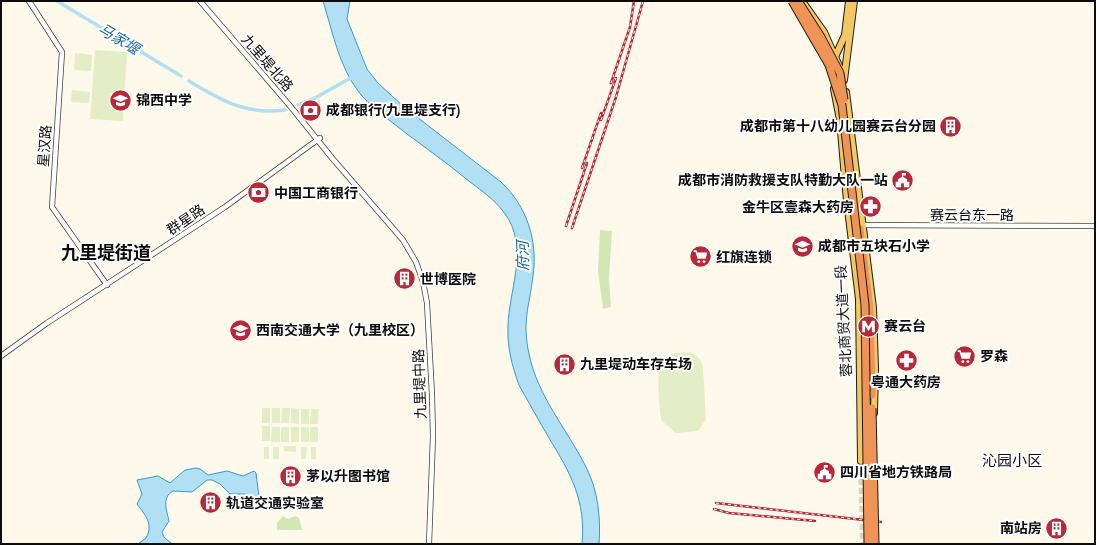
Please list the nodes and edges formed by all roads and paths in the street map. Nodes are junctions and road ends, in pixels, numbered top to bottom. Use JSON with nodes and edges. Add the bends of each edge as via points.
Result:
{"nodes":[{"id":1,"x":29,"y":1,"type":"edge"},
{"id":2,"x":200,"y":1,"type":"edge"},
{"id":3,"x":789,"y":1,"type":"edge"},
{"id":4,"x":792,"y":1,"type":"edge"},
{"id":5,"x":798,"y":1,"type":"edge"},
{"id":6,"x":802,"y":1,"type":"edge"},
{"id":7,"x":848,"y":1,"type":"edge"},
{"id":8,"x":854,"y":1,"type":"edge"},
{"id":9,"x":836,"y":55,"type":"junction"},
{"id":10,"x":831,"y":76,"type":"junction"},
{"id":11,"x":844,"y":80,"type":"junction"},
{"id":12,"x":846,"y":122,"type":"junction"},
{"id":13,"x":319,"y":139,"type":"junction"},
{"id":14,"x":850,"y":225,"type":"junction"},
{"id":15,"x":1095,"y":226,"type":"edge"},
{"id":16,"x":862,"y":227,"type":"junction"},
{"id":17,"x":106,"y":285,"type":"junction"},
{"id":18,"x":1,"y":356,"type":"edge"},
{"id":19,"x":861,"y":461,"type":"tunnel mouth"},
{"id":20,"x":876,"y":469,"type":"dead end"},
{"id":21,"x":429,"y":544,"type":"edge"},
{"id":22,"x":868,"y":544,"type":"edge"},
{"id":23,"x":875,"y":544,"type":"edge"}],
"edges":[{"from":1,"to":17,"type":"street","name":"星汉路","via":[[62,52],[52,207]]},
{"from":2,"to":13,"type":"street","name":"九里堤北路"},
{"from":3,"to":10,"type":"main road","name":"蓉北商贸大道一段","via":[[829,67]]},
{"from":4,"to":12,"type":"highway","bridge":true,"via":[[829,65]]},
{"from":5,"to":12,"type":"highway","bridge":true,"via":[[840,73]]},
{"from":6,"to":9,"type":"main road","name":"蓉北商贸大道一段","via":[[824,32]]},
{"from":7,"to":9,"type":"main road","via":[[845,35]]},
{"from":8,"to":11,"type":"main road"},
{"from":9,"to":10,"type":"main road"},
{"from":9,"to":11,"type":"main road","name":"蓉北商贸大道一段"},
{"from":10,"to":14,"type":"main road","name":"蓉北商贸大道一段","via":[[840,120]]},
{"from":11,"to":16,"type":"main road","name":"蓉北商贸大道一段"},
{"from":12,"to":16,"type":"highway"},
{"from":12,"to":22,"type":"highway","name":"蓉北商贸大道一段","bridge":true,"via":[[865,305]]},
{"from":13,"to":17,"type":"street","name":"群星路","via":[[225,207]]},
{"from":13,"to":21,"type":"street","name":"九里堤中路","via":[[403,240],[411,251],[423,282],[427,303],[432,402]]},
{"from":14,"to":16,"type":"street","name":"赛云台东一路"},
{"from":14,"to":19,"type":"main road","name":"蓉北商贸大道一段","via":[[859,307]]},
{"from":15,"to":16,"type":"street","name":"赛云台东一路"},
{"from":16,"to":20,"type":"main road","name":"蓉北商贸大道一段","via":[[873,308]]},
{"from":16,"to":23,"type":"highway","name":"蓉北商贸大道一段","bridge":true,"via":[[870,308]]},
{"from":17,"to":18,"type":"street","name":"群星路"}]}
